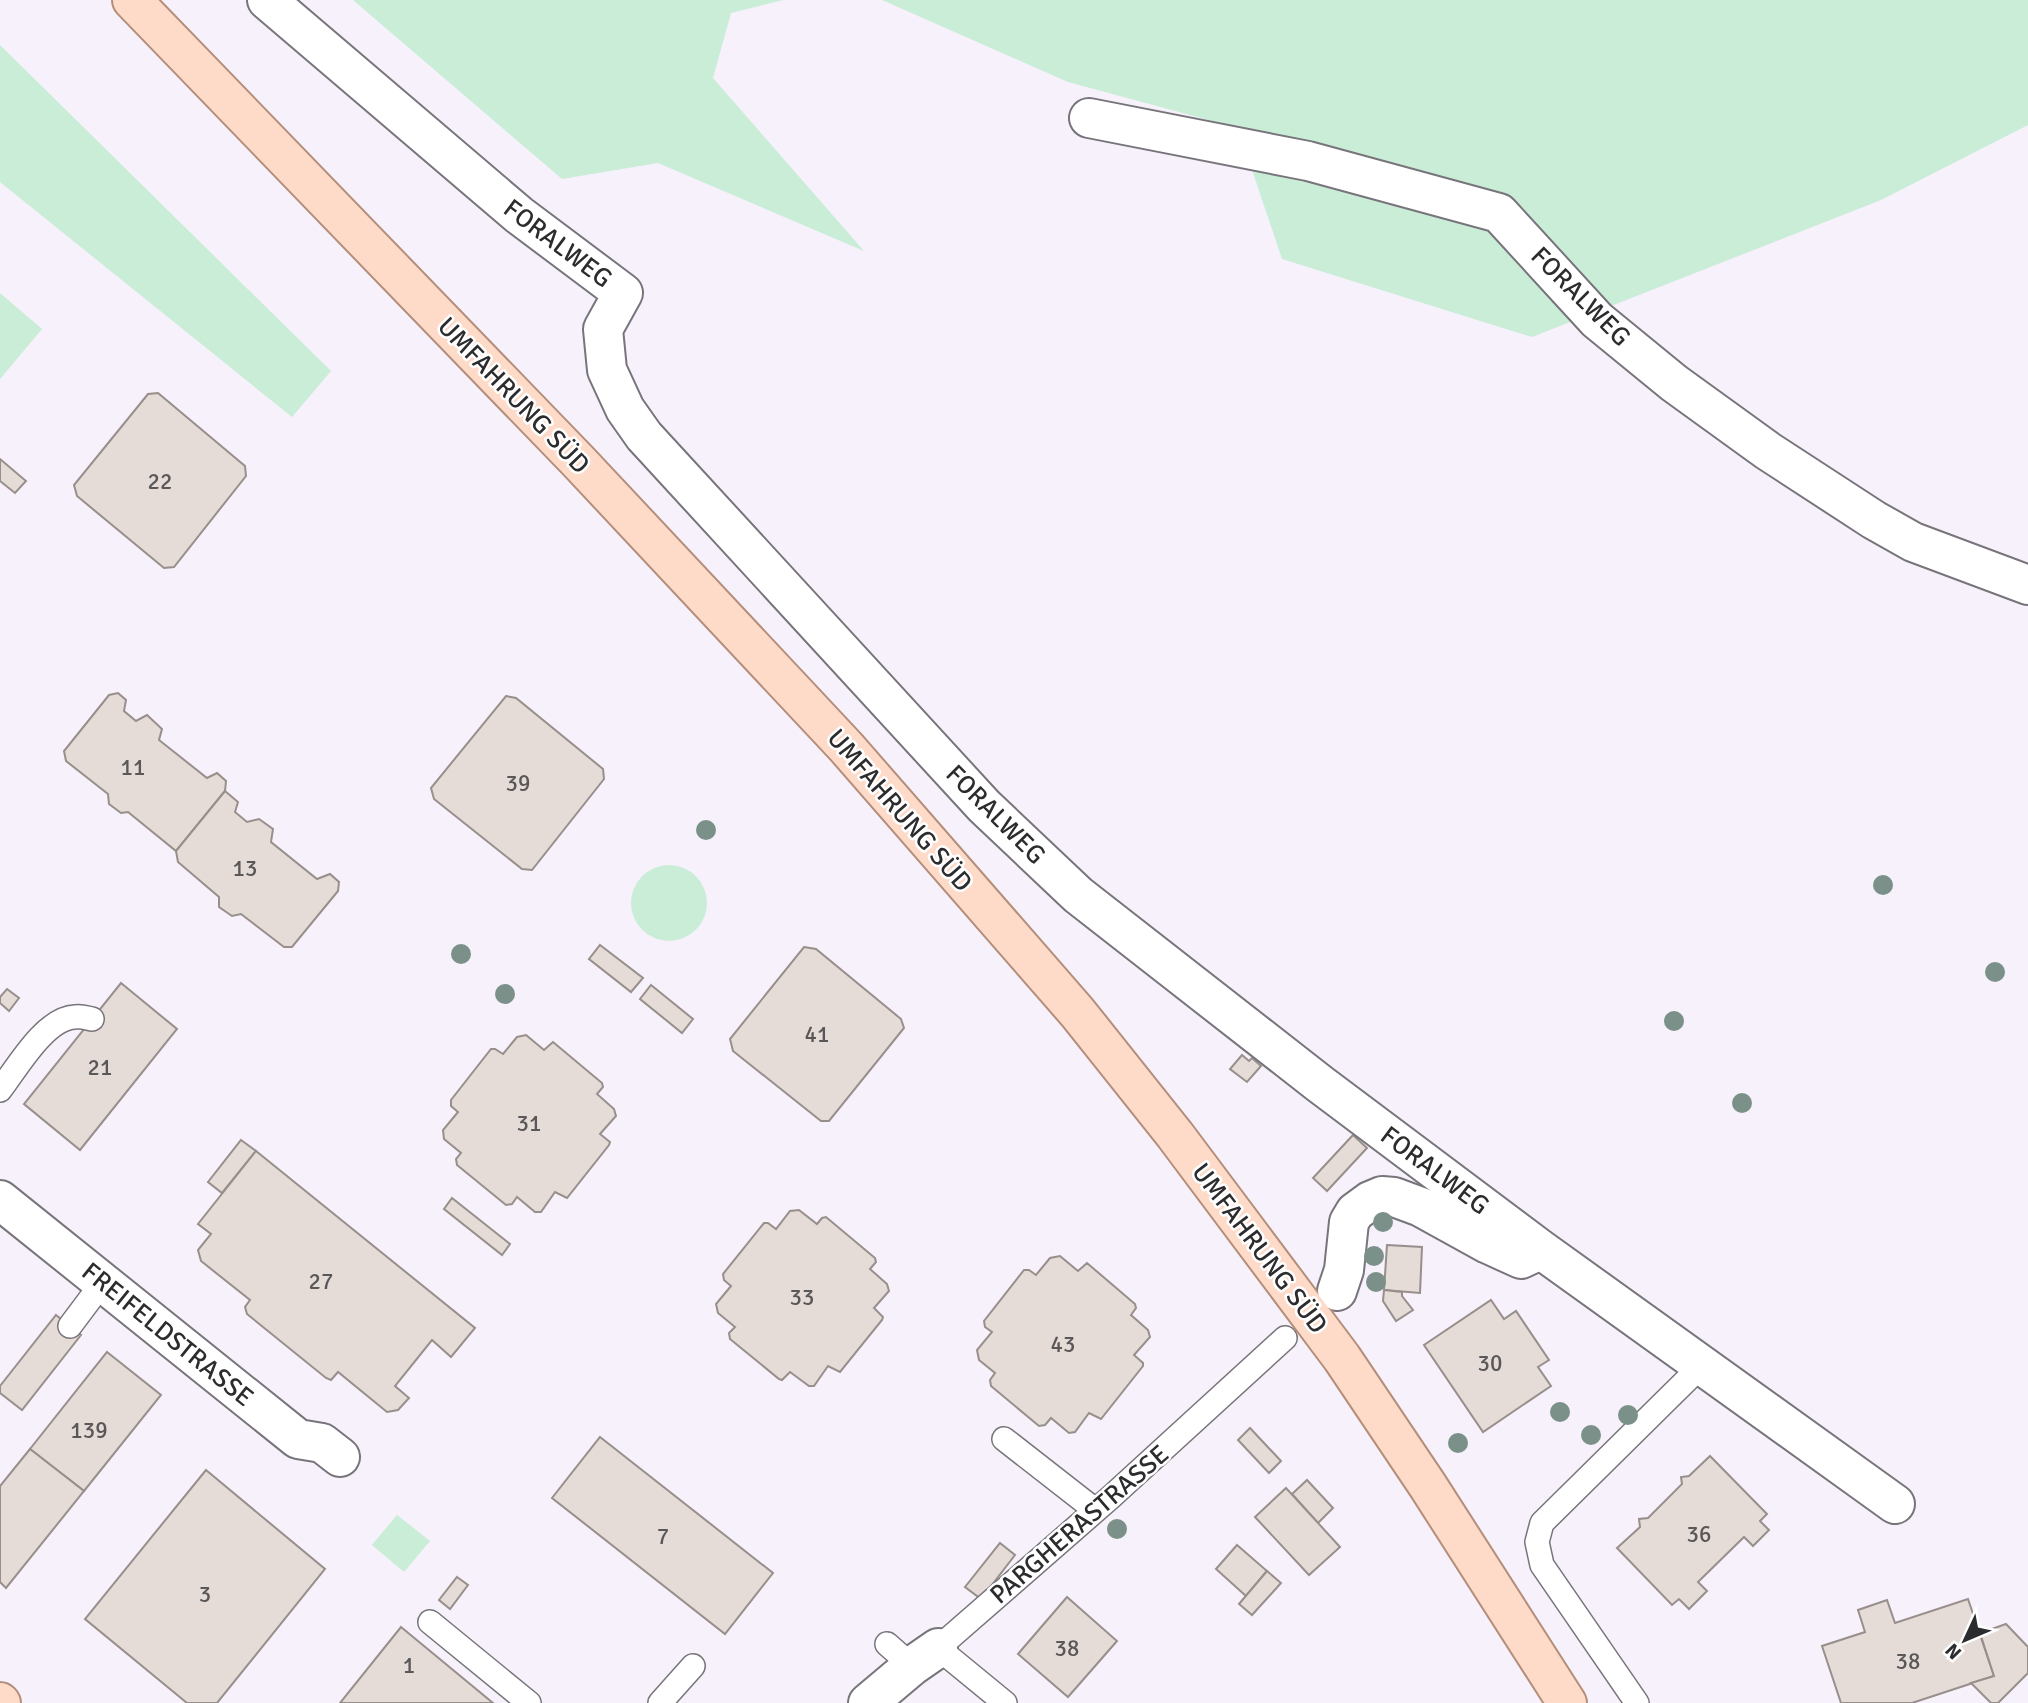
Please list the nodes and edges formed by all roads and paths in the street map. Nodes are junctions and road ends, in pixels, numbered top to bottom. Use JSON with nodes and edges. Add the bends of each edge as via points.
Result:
{"nodes":[{"id":1,"x":132,"y":0,"type":"edge"},
{"id":2,"x":267,"y":0,"type":"edge"},
{"id":3,"x":1090,"y":118,"type":"dead end"},
{"id":4,"x":2028,"y":584,"type":"edge"},
{"id":5,"x":92,"y":1019,"type":"dead end"},
{"id":6,"x":0,"y":1090,"type":"edge"},
{"id":7,"x":0,"y":1200,"type":"edge"},
{"id":8,"x":1540,"y":1249,"type":"junction"},
{"id":9,"x":103,"y":1282,"type":"junction"},
{"id":10,"x":1337,"y":1291,"type":"dead end"},
{"id":11,"x":70,"y":1326,"type":"dead end"},
{"id":12,"x":1285,"y":1338,"type":"dead end"},
{"id":13,"x":1701,"y":1366,"type":"junction"},
{"id":14,"x":1004,"y":1439,"type":"dead end"},
{"id":15,"x":340,"y":1457,"type":"dead end"},
{"id":16,"x":1895,"y":1504,"type":"dead end"},
{"id":17,"x":1095,"y":1510,"type":"junction"},
{"id":18,"x":430,"y":1622,"type":"dead end"},
{"id":19,"x":912,"y":1653,"type":"junction"},
{"id":20,"x":693,"y":1666,"type":"dead end"},
{"id":21,"x":529,"y":1703,"type":"edge"},
{"id":22,"x":660,"y":1703,"type":"edge"},
{"id":23,"x":868,"y":1703,"type":"edge"},
{"id":24,"x":1006,"y":1703,"type":"edge"},
{"id":25,"x":1567,"y":1703,"type":"edge"},
{"id":26,"x":1637,"y":1703,"type":"edge"}],
"edges":[{"from":1,"to":25,"type":"main road","name":"UMFAHRUNG SÜD","via":[[827,726],[1077,1012],[1342,1358]]},
{"from":2,"to":8,"type":"street","name":"FORALWEG","via":[[519,215],[623,293],[603,329],[607,370],[644,436],[985,806],[1078,895]]},
{"from":3,"to":4,"type":"street","name":"FORALWEG","via":[[1308,160],[1499,213],[1597,320],[1768,451],[1913,542]]},
{"from":5,"to":6,"type":"lane","via":[[73,1016],[53,1025]]},
{"from":7,"to":9,"type":"street","name":"FREIFELDSTRASSE"},
{"from":8,"to":10,"type":"street","via":[[1521,1259],[1421,1207],[1382,1196],[1370,1200],[1349,1222]]},
{"from":8,"to":13,"type":"street","name":"FORALWEG"},
{"from":9,"to":11,"type":"lane"},
{"from":9,"to":15,"type":"street","name":"FREIFELDSTRASSE","via":[[298,1439],[322,1443]]},
{"from":12,"to":17,"type":"lane","name":"PARGHERASTRASSE"},
{"from":13,"to":16,"type":"street","name":"FORALWEG"},
{"from":13,"to":26,"type":"lane","via":[[1542,1523],[1536,1542],[1542,1565]]},
{"from":14,"to":17,"type":"lane"},
{"from":17,"to":19,"type":"lane","name":"PARGHERASTRASSE"},
{"from":18,"to":21,"type":"lane"},
{"from":19,"to":23,"type":"street","name":"PARGHERASTRASSE"},
{"from":19,"to":24,"type":"lane"},
{"from":20,"to":22,"type":"lane"}]}
